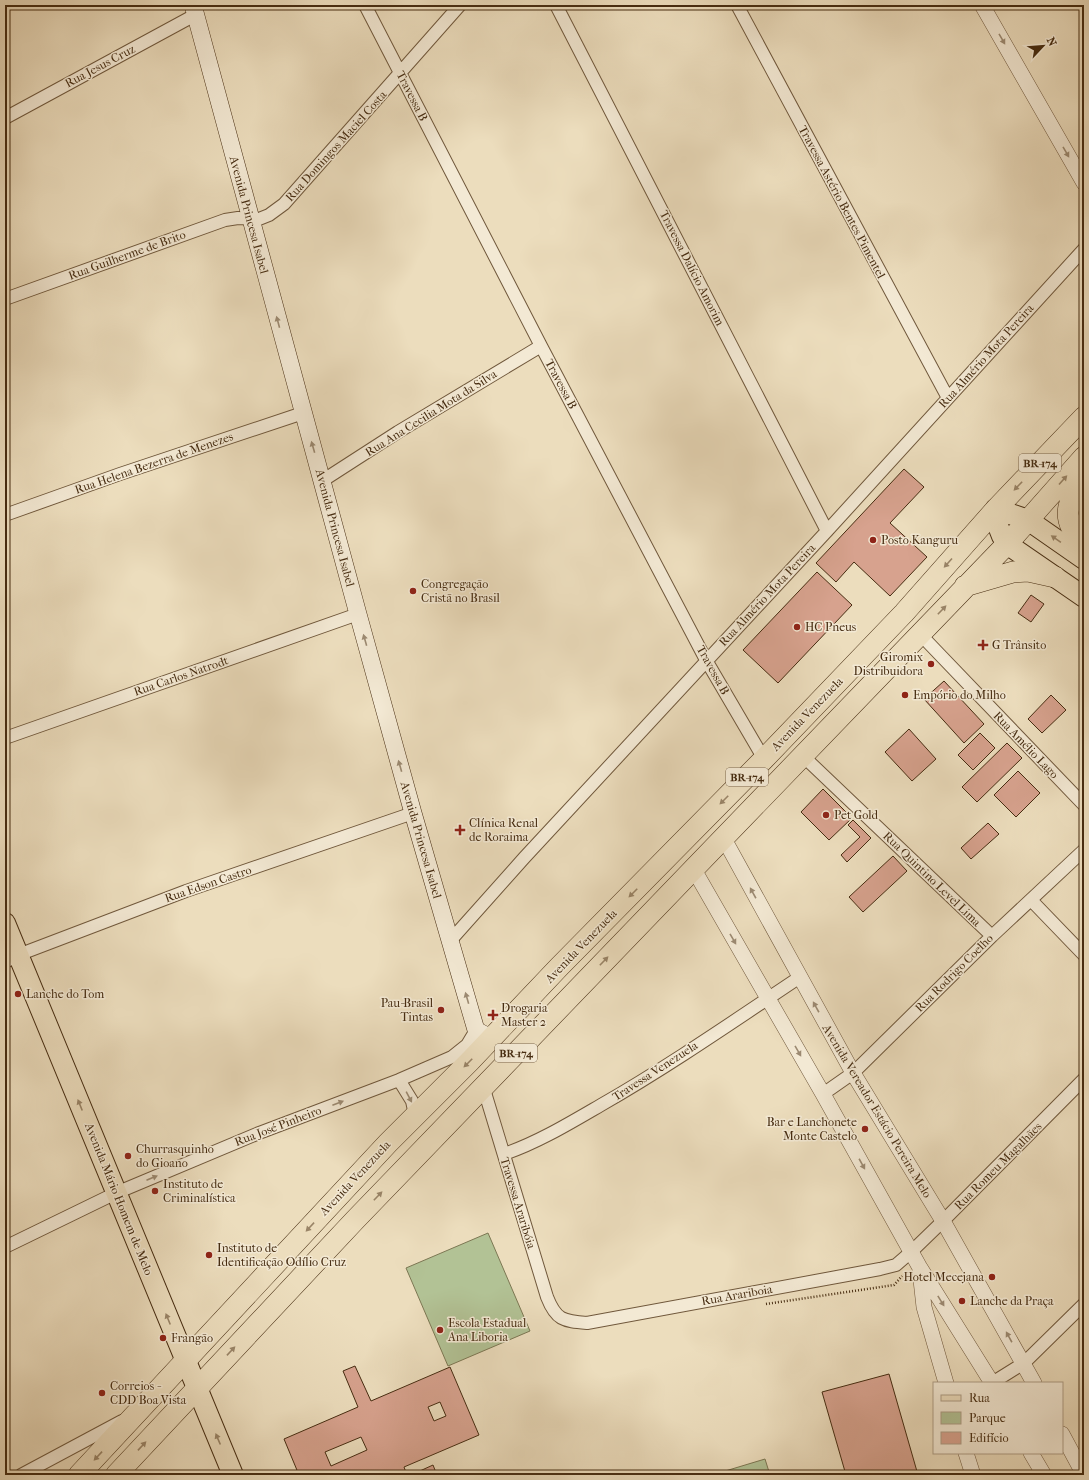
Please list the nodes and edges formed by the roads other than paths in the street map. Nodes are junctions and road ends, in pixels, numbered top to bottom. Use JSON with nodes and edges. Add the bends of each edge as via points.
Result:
{"nodes":[{"id":1,"x":365,"y":5,"type":"edge"},
{"id":2,"x":460,"y":5,"type":"edge"},
{"id":3,"x":556,"y":5,"type":"edge"},
{"id":4,"x":737,"y":5,"type":"edge"},
{"id":5,"x":982,"y":5,"type":"edge"},
{"id":6,"x":194,"y":10,"type":"edge"},
{"id":7,"x":400,"y":74,"type":"junction"},
{"id":8,"x":5,"y":118,"type":"edge"},
{"id":9,"x":1084,"y":183,"type":"edge"},
{"id":10,"x":250,"y":218,"type":"junction"},
{"id":11,"x":1084,"y":249,"type":"edge"},
{"id":12,"x":5,"y":299,"type":"edge"},
{"id":13,"x":541,"y":346,"type":"junction"},
{"id":14,"x":948,"y":398,"type":"junction"},
{"id":15,"x":303,"y":413,"type":"junction"},
{"id":16,"x":1084,"y":417,"type":"edge"},
{"id":17,"x":1084,"y":457,"type":"edge"},
{"id":18,"x":1084,"y":479,"type":"edge"},
{"id":19,"x":322,"y":481,"type":"junction"},
{"id":20,"x":994,"y":511,"type":"junction"},
{"id":21,"x":5,"y":515,"type":"edge"},
{"id":22,"x":1028,"y":520,"type":"junction"},
{"id":23,"x":828,"y":531,"type":"junction"},
{"id":24,"x":1084,"y":543,"type":"edge"},
{"id":25,"x":1007,"y":544,"type":"junction"},
{"id":26,"x":1084,"y":560,"type":"edge"},
{"id":27,"x":1055,"y":577,"type":"junction"},
{"id":28,"x":964,"y":587,"type":"junction"},
{"id":29,"x":1084,"y":597,"type":"edge"},
{"id":30,"x":358,"y":614,"type":"junction"},
{"id":31,"x":919,"y":634,"type":"junction"},
{"id":32,"x":706,"y":660,"type":"junction"},
{"id":33,"x":5,"y":738,"type":"edge"},
{"id":34,"x":802,"y":755,"type":"junction"},
{"id":35,"x":764,"y":759,"type":"junction"},
{"id":36,"x":1084,"y":805,"type":"edge"},
{"id":37,"x":413,"y":813,"type":"junction"},
{"id":38,"x":723,"y":837,"type":"junction"},
{"id":39,"x":1084,"y":850,"type":"edge"},
{"id":40,"x":693,"y":868,"type":"junction"},
{"id":41,"x":1031,"y":900,"type":"junction"},
{"id":42,"x":5,"y":923,"type":"edge"},
{"id":43,"x":992,"y":936,"type":"junction"},
{"id":44,"x":450,"y":941,"type":"junction"},
{"id":45,"x":1084,"y":955,"type":"edge"},
{"id":46,"x":12,"y":959,"type":"edge"},
{"id":47,"x":559,"y":967,"type":"junction"},
{"id":48,"x":800,"y":977,"type":"junction"},
{"id":49,"x":573,"y":993,"type":"junction"},
{"id":50,"x":767,"y":999,"type":"junction"},
{"id":51,"x":486,"y":1032,"type":"junction"},
{"id":52,"x":853,"y":1073,"type":"junction"},
{"id":53,"x":1084,"y":1079,"type":"edge"},
{"id":54,"x":399,"y":1080,"type":"junction"},
{"id":55,"x":483,"y":1086,"type":"junction"},
{"id":56,"x":823,"y":1094,"type":"junction"},
{"id":57,"x":416,"y":1115,"type":"junction"},
{"id":58,"x":504,"y":1154,"type":"junction"},
{"id":59,"x":344,"y":1190,"type":"junction"},
{"id":60,"x":116,"y":1193,"type":"junction"},
{"id":61,"x":362,"y":1212,"type":"junction"},
{"id":62,"x":944,"y":1221,"type":"junction"},
{"id":63,"x":5,"y":1247,"type":"edge"},
{"id":64,"x":911,"y":1252,"type":"junction"},
{"id":65,"x":919,"y":1266,"type":"junction"},
{"id":66,"x":1084,"y":1304,"type":"edge"},
{"id":67,"x":560,"y":1317,"type":"joint"},
{"id":68,"x":185,"y":1360,"type":"junction"},
{"id":69,"x":1024,"y":1363,"type":"junction"},
{"id":70,"x":946,"y":1382,"type":"edge"},
{"id":71,"x":991,"y":1382,"type":"edge"},
{"id":72,"x":994,"y":1382,"type":"edge"},
{"id":73,"x":1034,"y":1382,"type":"edge"},
{"id":74,"x":197,"y":1387,"type":"junction"},
{"id":75,"x":139,"y":1412,"type":"junction"},
{"id":76,"x":1063,"y":1436,"type":"edge"},
{"id":77,"x":966,"y":1454,"type":"edge"},
{"id":78,"x":1032,"y":1454,"type":"edge"},
{"id":79,"x":1084,"y":1474,"type":"edge"},
{"id":80,"x":21,"y":1475,"type":"edge"},
{"id":81,"x":79,"y":1475,"type":"edge"},
{"id":82,"x":116,"y":1475,"type":"edge"},
{"id":83,"x":233,"y":1475,"type":"edge"},
{"id":84,"x":973,"y":1475,"type":"edge"},
{"id":85,"x":1044,"y":1475,"type":"edge"}],
"edges":[{"from":1,"to":7,"type":"street","name":"Travessa B"},
{"from":2,"to":7,"type":"street","name":"Rua Domingos Maciel Costa"},
{"from":3,"to":23,"type":"street","name":"Travessa Dalício Amorim"},
{"from":4,"to":14,"type":"street","name":"Travessa Astério Bentes Pimentel"},
{"from":5,"to":9,"type":"street","one_way":true},
{"from":6,"to":8,"type":"street","name":"Rua Jesus Cruz"},
{"from":6,"to":10,"type":"main road","name":"Avenida Princesa Isabel"},
{"from":7,"to":10,"type":"street","name":"Rua Domingos Maciel Costa","via":[[284,204],[269,215],[259,219]]},
{"from":7,"to":13,"type":"street","name":"Travessa B"},
{"from":10,"to":12,"type":"street","name":"Rua Guilherme de Brito","via":[[225,220]]},
{"from":15,"to":10,"type":"main road","name":"Avenida Princesa Isabel","one_way":true},
{"from":11,"to":14,"type":"street","name":"Rua Almério Mota Pereira"},
{"from":13,"to":19,"type":"street","name":"Rua Ana Cecilia Mota da Silva"},
{"from":13,"to":32,"type":"street","name":"Travessa B"},
{"from":14,"to":23,"type":"street","name":"Rua Almério Mota Pereira"},
{"from":19,"to":15,"type":"main road","name":"Avenida Princesa Isabel","one_way":true},
{"from":15,"to":21,"type":"street","name":"Rua Helena Bezerra de Menezes"},
{"from":16,"to":20,"type":"highway","name":"Avenida Venezuela","number":"BR-174","one_way":true},
{"from":22,"to":17,"type":"highway","name":"Avenida Venezuela","number":"BR-174","one_way":true},
{"from":18,"to":24,"type":"highway","via":[[1073,494],[1067,512],[1071,526]]},
{"from":19,"to":30,"type":"main road","name":"Avenida Princesa Isabel"},
{"from":20,"to":22,"type":"main road"},
{"from":20,"to":25,"type":"main road"},
{"from":20,"to":35,"type":"highway","name":"Avenida Venezuela","number":"BR-174","one_way":true,"via":[[904,613]]},
{"from":22,"to":25,"type":"highway","name":"Avenida Venezuela","number":"BR-174"},
{"from":26,"to":22,"type":"main road","one_way":true},
{"from":23,"to":32,"type":"street","name":"Rua Almério Mota Pereira"},
{"from":25,"to":27,"type":"main road"},
{"from":25,"to":28,"type":"highway","name":"Avenida Venezuela","number":"BR-174"},
{"from":27,"to":28,"type":"highway","via":[[1028,571],[1013,572]]},
{"from":27,"to":29,"type":"main road"},
{"from":31,"to":28,"type":"highway","name":"Avenida Venezuela","number":"BR-174","one_way":true},
{"from":30,"to":33,"type":"street","name":"Rua Carlos Natrodt"},
{"from":37,"to":30,"type":"main road","name":"Avenida Princesa Isabel","one_way":true},
{"from":31,"to":34,"type":"highway","name":"Avenida Venezuela","number":"BR-174"},
{"from":31,"to":36,"type":"street","name":"Rua Amélio Lago"},
{"from":32,"to":35,"type":"street","name":"Travessa B"},
{"from":32,"to":44,"type":"street","name":"Rua Almério Mota Pereira"},
{"from":34,"to":38,"type":"highway","name":"Avenida Venezuela","number":"BR-174"},
{"from":34,"to":43,"type":"street","name":"Rua Quintino Level Lima"},
{"from":35,"to":47,"type":"highway","name":"Avenida Venezuela","number":"BR-174","one_way":true},
{"from":37,"to":44,"type":"main road","name":"Avenida Princesa Isabel"},
{"from":37,"to":46,"type":"street","name":"Rua Edson Castro","via":[[186,891]]},
{"from":38,"to":40,"type":"highway","name":"Avenida Venezuela","number":"BR-174"},
{"from":48,"to":38,"type":"street","name":"Avenida Vereador Estácio Pereira Melo","one_way":true},
{"from":39,"to":41,"type":"street","name":"Rua Rodrigo Coelho"},
{"from":49,"to":40,"type":"highway","name":"Avenida Venezuela","number":"BR-174","one_way":true},
{"from":40,"to":50,"type":"street","one_way":true},
{"from":41,"to":43,"type":"street","name":"Rua Rodrigo Coelho"},
{"from":41,"to":45,"type":"street"},
{"from":42,"to":46,"type":"main road","name":"Avenida Mário Homem de Melo"},
{"from":43,"to":52,"type":"street","name":"Rua Rodrigo Coelho"},
{"from":51,"to":44,"type":"main road","name":"Avenida Princesa Isabel","one_way":true},
{"from":60,"to":46,"type":"main road","name":"Avenida Mário Homem de Melo","one_way":true},
{"from":47,"to":49,"type":"highway","via":[[572,966],[577,970],[580,979]]},
{"from":47,"to":51,"type":"highway","name":"Avenida Venezuela","number":"BR-174"},
{"from":48,"to":50,"type":"street","name":"Travessa Venezuela"},
{"from":52,"to":48,"type":"street","name":"Avenida Vereador Estácio Pereira Melo","one_way":true},
{"from":49,"to":55,"type":"highway","name":"Avenida Venezuela","number":"BR-174"},
{"from":50,"to":56,"type":"street","one_way":true},
{"from":50,"to":58,"type":"street","name":"Travessa Venezuela","via":[[629,1089],[576,1120]]},
{"from":51,"to":54,"type":"street","name":"Rua José Pinheiro","via":[[452,1057]]},
{"from":51,"to":57,"type":"highway","name":"Avenida Venezuela","number":"BR-174","one_way":true},
{"from":52,"to":56,"type":"street","name":"Rua Rodrigo Coelho"},
{"from":52,"to":62,"type":"street","name":"Avenida Vereador Estácio Pereira Melo"},
{"from":53,"to":62,"type":"street","name":"Rua Romeu Magalhães"},
{"from":54,"to":57,"type":"street","one_way":true,"via":[[412,1101]]},
{"from":60,"to":54,"type":"street","name":"Rua José Pinheiro","one_way":true,"via":[[259,1133]]},
{"from":55,"to":58,"type":"street","name":"Travessa Araribóia"},
{"from":61,"to":55,"type":"highway","name":"Avenida Venezuela","number":"BR-174","one_way":true},
{"from":56,"to":64,"type":"street","one_way":true},
{"from":57,"to":59,"type":"highway","name":"Avenida Venezuela","number":"BR-174"},
{"from":58,"to":67,"type":"street","name":"Travessa Araribóia","via":[[547,1297],[552,1310]]},
{"from":59,"to":61,"type":"highway","via":[[335,1207],[338,1219],[345,1224]]},
{"from":59,"to":68,"type":"highway","name":"Avenida Venezuela","number":"BR-174","one_way":true},
{"from":60,"to":63,"type":"street","name":"Rua José Pinheiro"},
{"from":68,"to":60,"type":"main road","name":"Avenida Mário Homem de Melo","one_way":true},
{"from":74,"to":61,"type":"highway","name":"Avenida Venezuela","number":"BR-174","one_way":true},
{"from":62,"to":64,"type":"street","name":"Rua Romeu Magalhães"},
{"from":69,"to":62,"type":"street","name":"Avenida Vereador Estácio Pereira Melo","one_way":true},
{"from":64,"to":65,"type":"street"},
{"from":64,"to":67,"type":"street","name":"Rua Arariboia","via":[[896,1265],[880,1269],[587,1323],[570,1322]]},
{"from":65,"to":70,"type":"street","via":[[924,1307]]},
{"from":65,"to":71,"type":"street","one_way":true},
{"from":66,"to":69,"type":"street"},
{"from":68,"to":74,"type":"main road","name":"Avenida Mário Homem de Melo"},
{"from":68,"to":75,"type":"highway","name":"Avenida Venezuela","number":"BR-174"},
{"from":69,"to":72,"type":"street"},
{"from":69,"to":73,"type":"street","name":"Avenida Vereador Estácio Pereira Melo"},
{"from":82,"to":74,"type":"highway","name":"Avenida Venezuela","number":"BR-174","one_way":true},
{"from":83,"to":74,"type":"main road","name":"Avenida Mário Homem de Melo","one_way":true},
{"from":75,"to":80,"type":"street"},
{"from":75,"to":81,"type":"highway","name":"Avenida Venezuela","number":"BR-174","one_way":true},
{"from":76,"to":79,"type":"street"},
{"from":77,"to":84,"type":"street"},
{"from":78,"to":85,"type":"street"}]}
